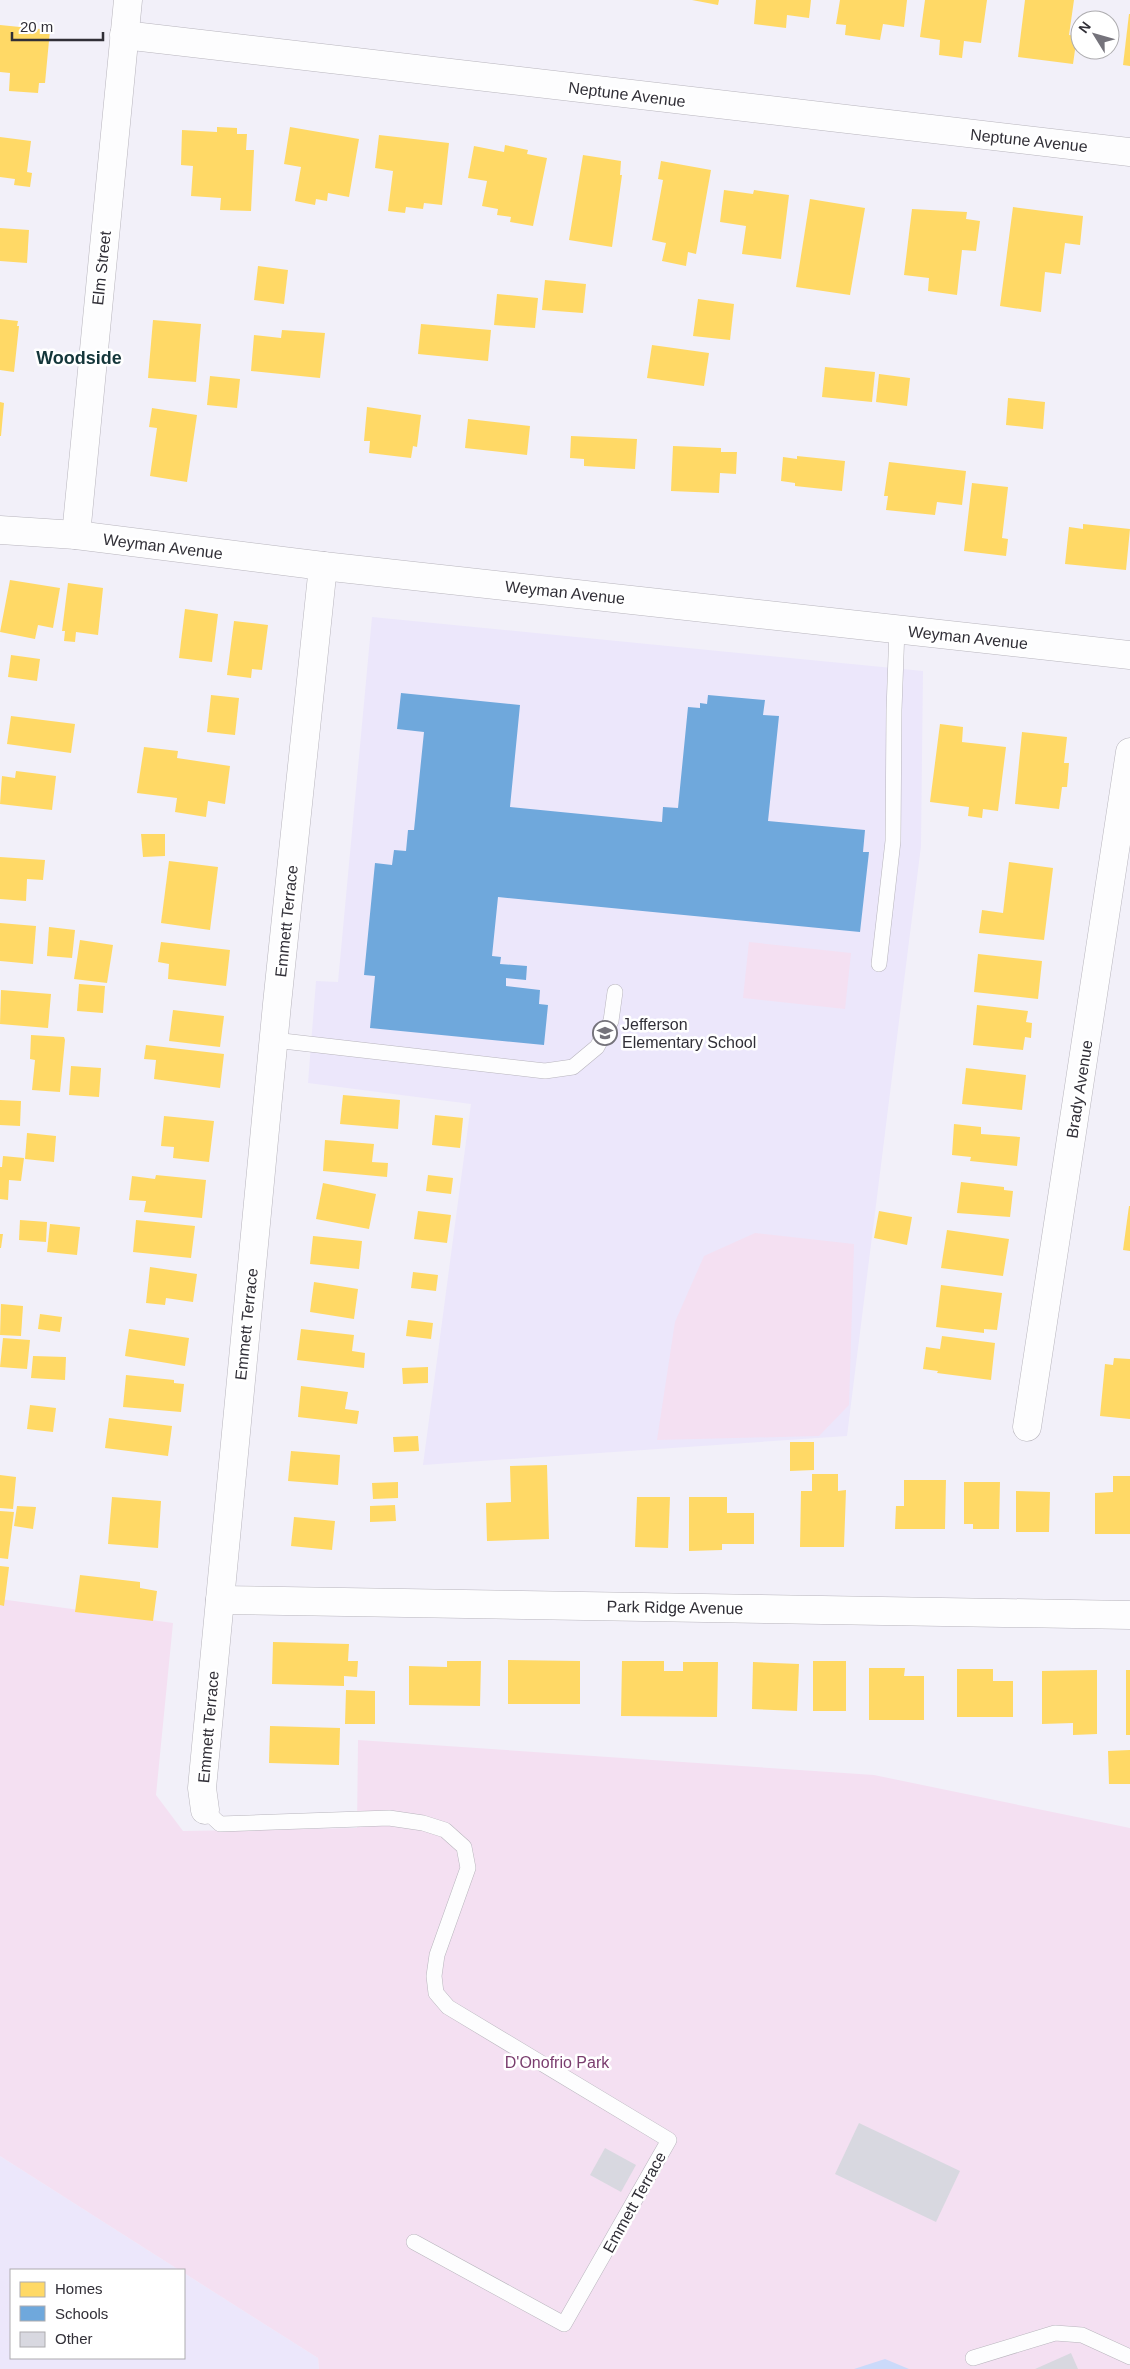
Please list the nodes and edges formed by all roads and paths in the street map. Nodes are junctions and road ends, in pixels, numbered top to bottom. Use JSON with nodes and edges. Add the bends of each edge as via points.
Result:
{"nodes":[{"id":1,"x":128,"y":0,"type":"edge"},
{"id":2,"x":124,"y":35,"type":"junction"},
{"id":3,"x":1130,"y":152,"type":"edge"},
{"id":4,"x":0,"y":530,"type":"edge"},
{"id":5,"x":76,"y":535,"type":"junction"},
{"id":6,"x":323,"y":566,"type":"junction"},
{"id":7,"x":897,"y":629,"type":"junction"},
{"id":8,"x":1130,"y":655,"type":"edge"},
{"id":9,"x":1130,"y":752,"type":"edge"},
{"id":10,"x":879,"y":964,"type":"dead end"},
{"id":11,"x":615,"y":992,"type":"dead end"},
{"id":12,"x":274,"y":1040,"type":"junction"},
{"id":13,"x":1027,"y":1427,"type":"dead end"},
{"id":14,"x":220,"y":1600,"type":"junction"},
{"id":15,"x":1130,"y":1614,"type":"edge"},
{"id":16,"x":205,"y":1810,"type":"joint"},
{"id":17,"x":414,"y":2242,"type":"dead end"},
{"id":18,"x":1130,"y":2357,"type":"edge"},
{"id":19,"x":973,"y":2358,"type":"dead end"}],
"edges":[{"from":1,"to":2,"type":"street","name":"Elm Street"},
{"from":2,"to":3,"type":"street","name":"Neptune Avenue"},
{"from":2,"to":5,"type":"street","name":"Elm Street"},
{"from":4,"to":5,"type":"street","name":"Weyman Avenue"},
{"from":5,"to":6,"type":"street","name":"Weyman Avenue"},
{"from":6,"to":7,"type":"street","name":"Weyman Avenue"},
{"from":6,"to":12,"type":"street","name":"Emmett Terrace"},
{"from":7,"to":8,"type":"street","name":"Weyman Avenue"},
{"from":7,"to":10,"type":"lane","via":[[893,841]]},
{"from":9,"to":13,"type":"street","name":"Brady Avenue"},
{"from":11,"to":12,"type":"lane","via":[[610,1021],[597,1047],[574,1066],[545,1071]]},
{"from":12,"to":14,"type":"street","name":"Emmett Terrace"},
{"from":14,"to":15,"type":"street","name":"Park Ridge Avenue"},
{"from":14,"to":16,"type":"street","name":"Emmett Terrace","via":[[202,1788]]},
{"from":16,"to":17,"type":"lane","name":"Emmett Terrace","via":[[220,1824],[389,1818],[445,1830],[464,1848],[468,1868],[437,1955],[436,1994],[448,2007],[668,2140],[564,2324]]},
{"from":18,"to":19,"type":"lane","via":[[1082,2335],[1055,2333]]}]}
